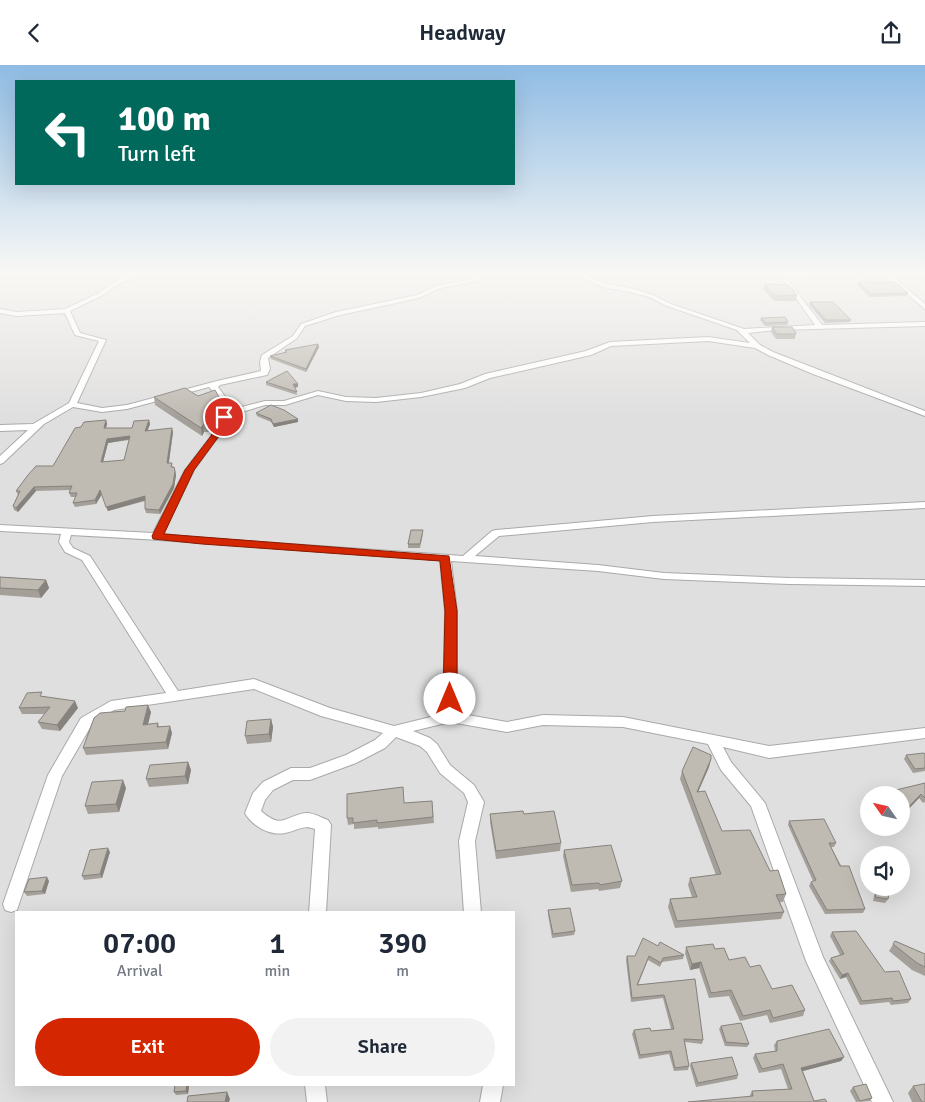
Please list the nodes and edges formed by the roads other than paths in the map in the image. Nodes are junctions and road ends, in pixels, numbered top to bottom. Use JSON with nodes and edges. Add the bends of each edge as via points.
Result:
{"nodes":[{"id":1,"x":71,"y":319,"type":"edge"},
{"id":2,"x":319,"y":319,"type":"edge"},
{"id":3,"x":710,"y":319,"type":"edge"},
{"id":4,"x":814,"y":319,"type":"edge"},
{"id":5,"x":925,"y":324,"type":"edge"},
{"id":6,"x":820,"y":327,"type":"junction"},
{"id":7,"x":743,"y":331,"type":"junction"},
{"id":8,"x":757,"y":346,"type":"junction"},
{"id":9,"x":216,"y":383,"type":"junction"},
{"id":10,"x":72,"y":404,"type":"junction"},
{"id":11,"x":232,"y":412,"type":"junction"},
{"id":12,"x":925,"y":414,"type":"edge"},
{"id":13,"x":35,"y":427,"type":"junction"},
{"id":14,"x":0,"y":428,"type":"edge"},
{"id":15,"x":0,"y":461,"type":"edge"},
{"id":16,"x":925,"y":505,"type":"edge"},
{"id":17,"x":0,"y":528,"type":"edge"},
{"id":18,"x":67,"y":532,"type":"junction"},
{"id":19,"x":157,"y":536,"type":"junction"},
{"id":20,"x":445,"y":558,"type":"junction"},
{"id":21,"x":466,"y":559,"type":"junction"},
{"id":22,"x":925,"y":583,"type":"edge"},
{"id":23,"x":175,"y":696,"type":"junction"},
{"id":24,"x":450,"y":717,"type":"junction"},
{"id":25,"x":394,"y":731,"type":"junction"},
{"id":26,"x":925,"y":733,"type":"edge"},
{"id":27,"x":713,"y":740,"type":"junction"},
{"id":28,"x":12,"y":904,"type":"dead end"},
{"id":29,"x":317,"y":911,"type":"edge"},
{"id":30,"x":473,"y":911,"type":"edge"},
{"id":31,"x":315,"y":1086,"type":"edge"},
{"id":32,"x":493,"y":1086,"type":"edge"},
{"id":33,"x":317,"y":1102,"type":"edge"},
{"id":34,"x":490,"y":1102,"type":"edge"},
{"id":35,"x":882,"y":1102,"type":"edge"}],
"edges":[{"from":1,"to":10,"type":"street","via":[[77,334],[103,342]]},
{"from":2,"to":9,"type":"street","via":[[303,325],[294,337],[265,357],[264,373]]},
{"from":3,"to":7,"type":"street"},
{"from":4,"to":6,"type":"street"},
{"from":5,"to":6,"type":"street"},
{"from":6,"to":7,"type":"street"},
{"from":7,"to":8,"type":"street"},
{"from":8,"to":11,"type":"street","via":[[708,339],[610,345],[421,395],[376,400],[346,399],[318,393]]},
{"from":8,"to":12,"type":"street","via":[[824,376]]},
{"from":9,"to":10,"type":"street","via":[[127,407],[102,410]]},
{"from":9,"to":11,"type":"street","via":[[213,387]]},
{"from":10,"to":13,"type":"street"},
{"from":11,"to":19,"type":"street","via":[[224,417],[215,436],[190,470]]},
{"from":13,"to":14,"type":"street"},
{"from":13,"to":15,"type":"street"},
{"from":16,"to":21,"type":"street","via":[[653,519],[496,533]]},
{"from":17,"to":18,"type":"street"},
{"from":18,"to":19,"type":"street"},
{"from":18,"to":23,"type":"street","via":[[64,542],[69,551],[86,558]]},
{"from":19,"to":20,"type":"street"},
{"from":20,"to":21,"type":"street"},
{"from":20,"to":24,"type":"street","via":[[451,611]]},
{"from":21,"to":22,"type":"street","via":[[664,576]]},
{"from":23,"to":25,"type":"street","via":[[254,685],[289,695],[326,712]]},
{"from":23,"to":28,"type":"street","via":[[111,706],[86,722],[55,775]]},
{"from":24,"to":25,"type":"street"},
{"from":24,"to":27,"type":"street","via":[[507,727],[543,720],[623,722]]},
{"from":25,"to":29,"type":"street","via":[[380,744],[351,759],[310,774],[291,774],[258,797],[253,813],[275,829],[307,819],[323,825]]},
{"from":25,"to":30,"type":"street","via":[[425,742],[445,769],[474,795],[476,809],[467,841]]},
{"from":26,"to":27,"type":"street","via":[[769,752]]},
{"from":27,"to":35,"type":"street","via":[[726,766],[757,803],[815,961]]},
{"from":31,"to":33,"type":"street"},
{"from":32,"to":34,"type":"street"}]}
